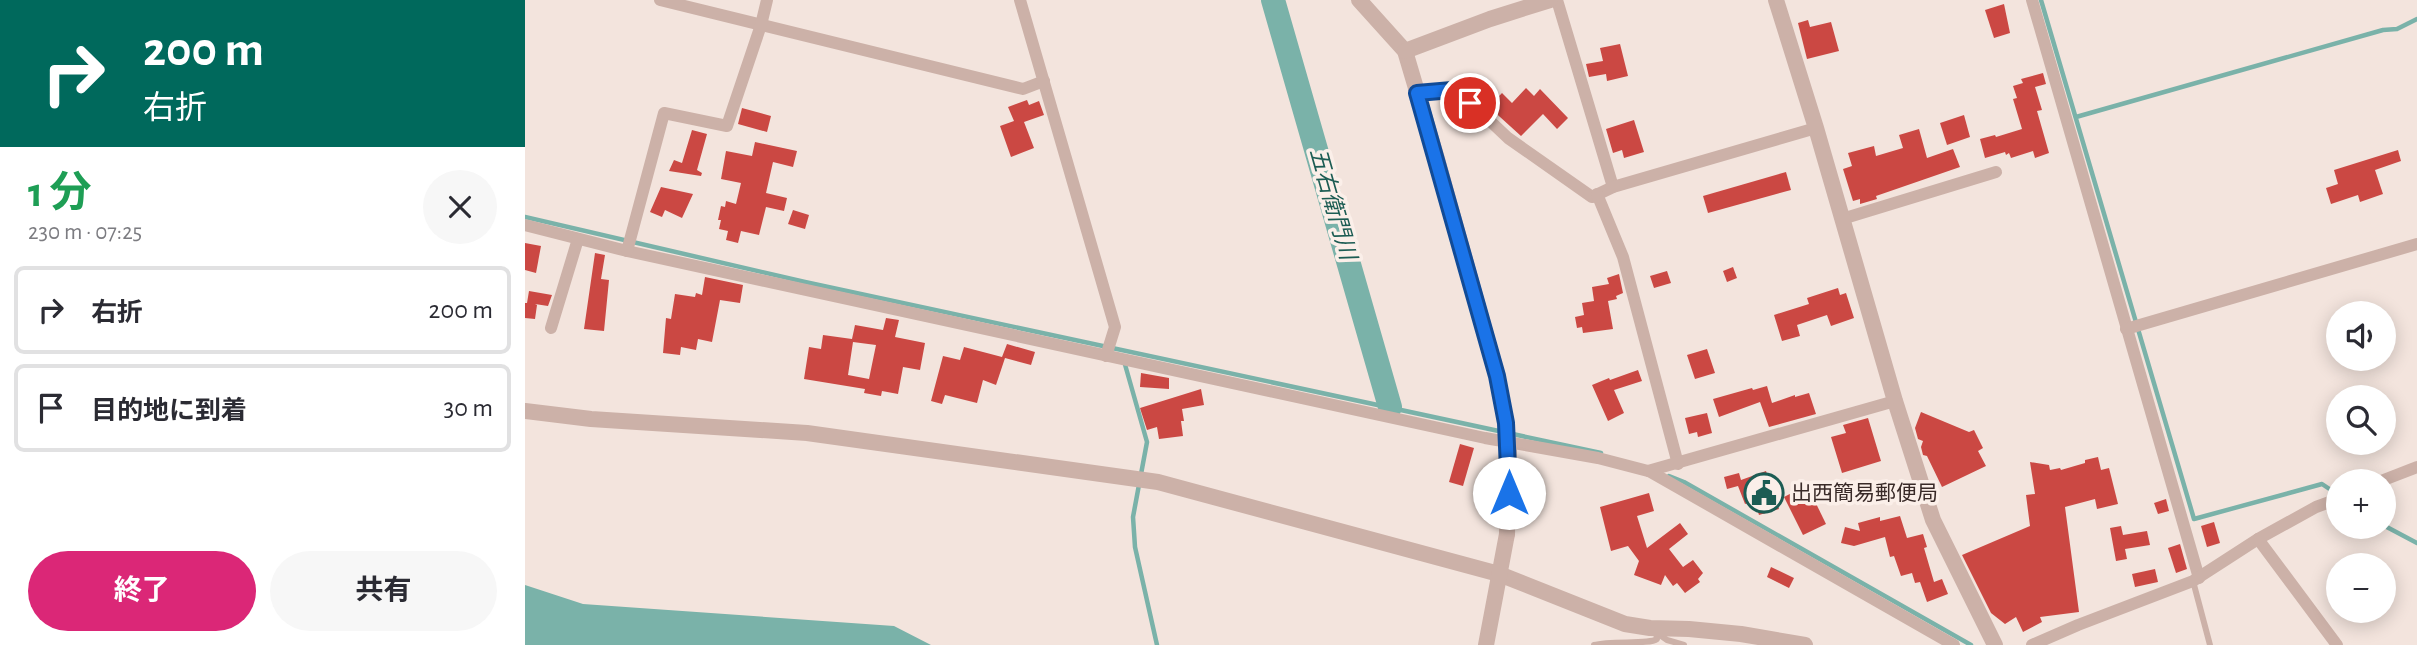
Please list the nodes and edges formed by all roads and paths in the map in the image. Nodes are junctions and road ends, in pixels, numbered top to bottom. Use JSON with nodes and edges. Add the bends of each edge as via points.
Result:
{"nodes":[{"id":1,"x":660,"y":0,"type":"edge"},
{"id":2,"x":767,"y":0,"type":"edge"},
{"id":3,"x":1020,"y":0,"type":"edge"},
{"id":4,"x":1359,"y":0,"type":"edge"},
{"id":5,"x":1550,"y":0,"type":"edge"},
{"id":6,"x":1557,"y":0,"type":"edge"},
{"id":7,"x":1776,"y":0,"type":"edge"},
{"id":8,"x":2032,"y":0,"type":"edge"},
{"id":9,"x":761,"y":25,"type":"junction"},
{"id":10,"x":1405,"y":51,"type":"junction"},
{"id":11,"x":1044,"y":81,"type":"junction"},
{"id":12,"x":1417,"y":93,"type":"junction"},
{"id":13,"x":1816,"y":128,"type":"junction"},
{"id":14,"x":1996,"y":172,"type":"dead end"},
{"id":15,"x":1613,"y":187,"type":"junction"},
{"id":16,"x":1598,"y":194,"type":"junction"},
{"id":17,"x":1842,"y":219,"type":"junction"},
{"id":18,"x":525,"y":225,"type":"edge"},
{"id":19,"x":578,"y":239,"type":"junction"},
{"id":20,"x":2417,"y":244,"type":"edge"},
{"id":21,"x":627,"y":251,"type":"junction"},
{"id":22,"x":551,"y":328,"type":"dead end"},
{"id":23,"x":2126,"y":329,"type":"junction"},
{"id":24,"x":1106,"y":356,"type":"junction"},
{"id":25,"x":1895,"y":401,"type":"junction"},
{"id":26,"x":525,"y":411,"type":"edge"},
{"id":27,"x":1678,"y":464,"type":"junction"},
{"id":28,"x":2417,"y":467,"type":"edge"},
{"id":29,"x":1649,"y":471,"type":"junction"},
{"id":30,"x":2396,"y":475,"type":"edge"},
{"id":31,"x":2326,"y":504,"type":"edge"},
{"id":32,"x":2258,"y":540,"type":"junction"},
{"id":33,"x":1499,"y":574,"type":"junction"},
{"id":34,"x":2196,"y":580,"type":"junction"},
{"id":35,"x":1653,"y":630,"type":"junction"},
{"id":36,"x":1486,"y":645,"type":"edge"},
{"id":37,"x":1594,"y":645,"type":"edge"},
{"id":38,"x":1684,"y":645,"type":"edge"},
{"id":39,"x":1805,"y":645,"type":"edge"},
{"id":40,"x":1954,"y":645,"type":"edge"},
{"id":41,"x":1995,"y":645,"type":"edge"},
{"id":42,"x":2032,"y":645,"type":"edge"},
{"id":43,"x":2210,"y":645,"type":"edge"},
{"id":44,"x":2337,"y":645,"type":"edge"}],
"edges":[{"from":1,"to":9,"type":"street"},
{"from":2,"to":9,"type":"street"},
{"from":3,"to":11,"type":"street"},
{"from":4,"to":10,"type":"street"},
{"from":5,"to":10,"type":"street"},
{"from":6,"to":15,"type":"street"},
{"from":7,"to":13,"type":"street"},
{"from":8,"to":23,"type":"street"},
{"from":9,"to":11,"type":"street","via":[[1023,89]]},
{"from":9,"to":21,"type":"street","via":[[727,126],[664,113]]},
{"from":10,"to":12,"type":"street"},
{"from":11,"to":24,"type":"street","via":[[1115,327]]},
{"from":12,"to":16,"type":"street","via":[[1452,90],[1508,138],[1592,197]]},
{"from":12,"to":33,"type":"street","bridge":true,"via":[[1497,376],[1506,423],[1507,534]]},
{"from":13,"to":15,"type":"street"},
{"from":13,"to":17,"type":"street"},
{"from":14,"to":17,"type":"street"},
{"from":15,"to":16,"type":"street"},
{"from":16,"to":27,"type":"street","via":[[1623,257]]},
{"from":17,"to":25,"type":"street"},
{"from":18,"to":19,"type":"street"},
{"from":19,"to":21,"type":"street"},
{"from":19,"to":22,"type":"street"},
{"from":20,"to":23,"type":"street"},
{"from":21,"to":24,"type":"street"},
{"from":23,"to":34,"type":"street"},
{"from":24,"to":29,"type":"street"},
{"from":25,"to":27,"type":"street"},
{"from":25,"to":41,"type":"street","via":[[1933,520]]},
{"from":26,"to":33,"type":"street","via":[[807,433],[1158,482]]},
{"from":27,"to":29,"type":"street"},
{"from":28,"to":30,"type":"street"},
{"from":29,"to":40,"type":"street"},
{"from":31,"to":32,"type":"street"},
{"from":32,"to":34,"type":"street"},
{"from":32,"to":44,"type":"street"},
{"from":33,"to":35,"type":"street","via":[[1603,616]]},
{"from":33,"to":36,"type":"street"},
{"from":34,"to":42,"type":"street"},
{"from":34,"to":43,"type":"lane"},
{"from":35,"to":37,"type":"lane","via":[[1657,639],[1652,643]]},
{"from":35,"to":38,"type":"lane"},
{"from":35,"to":39,"type":"street","via":[[1715,632]]}]}
